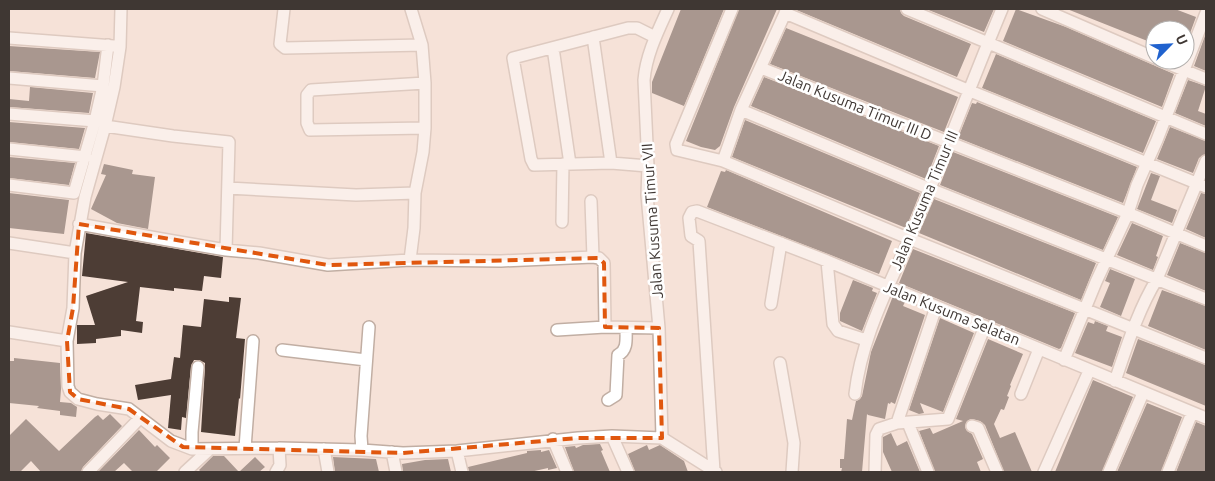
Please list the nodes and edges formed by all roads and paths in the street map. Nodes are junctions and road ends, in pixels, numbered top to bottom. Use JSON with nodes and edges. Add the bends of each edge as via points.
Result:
{"nodes":[{"id":1,"x":121,"y":9,"type":"edge"},
{"id":2,"x":284,"y":9,"type":"edge"},
{"id":3,"x":411,"y":9,"type":"edge"},
{"id":4,"x":668,"y":9,"type":"edge"},
{"id":5,"x":732,"y":9,"type":"edge"},
{"id":6,"x":906,"y":9,"type":"edge"},
{"id":7,"x":1002,"y":9,"type":"edge"},
{"id":8,"x":1042,"y":9,"type":"edge"},
{"id":9,"x":1196,"y":9,"type":"edge"},
{"id":10,"x":786,"y":11,"type":"edge"},
{"id":11,"x":1206,"y":13,"type":"edge"},
{"id":12,"x":593,"y":37,"type":"junction"},
{"id":13,"x":655,"y":37,"type":"junction"},
{"id":14,"x":9,"y":38,"type":"edge"},
{"id":15,"x":988,"y":42,"type":"junction"},
{"id":16,"x":108,"y":45,"type":"junction"},
{"id":17,"x":422,"y":45,"type":"junction"},
{"id":18,"x":120,"y":47,"type":"junction"},
{"id":19,"x":553,"y":48,"type":"junction"},
{"id":20,"x":1145,"y":54,"type":"edge"},
{"id":21,"x":761,"y":68,"type":"junction"},
{"id":22,"x":1184,"y":71,"type":"junction"},
{"id":23,"x":9,"y":78,"type":"edge"},
{"id":24,"x":1206,"y":79,"type":"edge"},
{"id":25,"x":425,"y":83,"type":"junction"},
{"id":26,"x":103,"y":86,"type":"junction"},
{"id":27,"x":970,"y":91,"type":"junction"},
{"id":28,"x":741,"y":110,"type":"junction"},
{"id":29,"x":9,"y":114,"type":"edge"},
{"id":30,"x":1165,"y":116,"type":"junction"},
{"id":31,"x":100,"y":124,"type":"junction"},
{"id":32,"x":426,"y":128,"type":"junction"},
{"id":33,"x":1206,"y":134,"type":"edge"},
{"id":34,"x":949,"y":143,"type":"junction"},
{"id":35,"x":9,"y":149,"type":"edge"},
{"id":36,"x":86,"y":156,"type":"junction"},
{"id":37,"x":723,"y":161,"type":"junction"},
{"id":38,"x":1206,"y":161,"type":"edge"},
{"id":39,"x":611,"y":163,"type":"junction"},
{"id":40,"x":1148,"y":163,"type":"junction"},
{"id":41,"x":566,"y":164,"type":"junction"},
{"id":42,"x":648,"y":166,"type":"junction"},
{"id":43,"x":9,"y":185,"type":"edge"},
{"id":44,"x":1202,"y":186,"type":"edge"},
{"id":45,"x":228,"y":188,"type":"junction"},
{"id":46,"x":930,"y":190,"type":"junction"},
{"id":47,"x":415,"y":194,"type":"junction"},
{"id":48,"x":591,"y":201,"type":"dead end"},
{"id":49,"x":1128,"y":213,"type":"junction"},
{"id":50,"x":562,"y":222,"type":"dead end"},
{"id":51,"x":79,"y":224,"type":"junction"},
{"id":52,"x":1176,"y":234,"type":"junction"},
{"id":53,"x":910,"y":239,"type":"junction"},
{"id":54,"x":780,"y":242,"type":"junction"},
{"id":55,"x":9,"y":244,"type":"edge"},
{"id":56,"x":1206,"y":246,"type":"edge"},
{"id":57,"x":226,"y":250,"type":"junction"},
{"id":58,"x":74,"y":252,"type":"junction"},
{"id":59,"x":593,"y":257,"type":"junction"},
{"id":60,"x":410,"y":260,"type":"junction"},
{"id":61,"x":1106,"y":260,"type":"junction"},
{"id":62,"x":827,"y":261,"type":"junction"},
{"id":63,"x":1157,"y":279,"type":"junction"},
{"id":64,"x":887,"y":286,"type":"junction"},
{"id":65,"x":1206,"y":299,"type":"edge"},
{"id":66,"x":771,"y":304,"type":"dead end"},
{"id":67,"x":936,"y":307,"type":"junction"},
{"id":68,"x":1085,"y":308,"type":"junction"},
{"id":69,"x":985,"y":326,"type":"junction"},
{"id":70,"x":369,"y":327,"type":"dead end"},
{"id":71,"x":605,"y":327,"type":"junction"},
{"id":72,"x":626,"y":328,"type":"junction"},
{"id":73,"x":659,"y":328,"type":"junction"},
{"id":74,"x":1134,"y":329,"type":"junction"},
{"id":75,"x":557,"y":330,"type":"dead end"},
{"id":76,"x":9,"y":332,"type":"edge"},
{"id":77,"x":866,"y":340,"type":"junction"},
{"id":78,"x":67,"y":341,"type":"junction"},
{"id":79,"x":253,"y":341,"type":"dead end"},
{"id":80,"x":1039,"y":349,"type":"junction"},
{"id":81,"x":282,"y":350,"type":"dead end"},
{"id":82,"x":1206,"y":358,"type":"edge"},
{"id":83,"x":366,"y":360,"type":"junction"},
{"id":84,"x":1064,"y":360,"type":"junction"},
{"id":85,"x":780,"y":363,"type":"dead end"},
{"id":86,"x":198,"y":367,"type":"dead end"},
{"id":87,"x":1089,"y":371,"type":"junction"},
{"id":88,"x":1115,"y":381,"type":"junction"},
{"id":89,"x":1143,"y":392,"type":"junction"},
{"id":90,"x":854,"y":394,"type":"dead end"},
{"id":91,"x":1021,"y":394,"type":"dead end"},
{"id":92,"x":608,"y":400,"type":"dead end"},
{"id":93,"x":1192,"y":413,"type":"junction"},
{"id":94,"x":140,"y":418,"type":"junction"},
{"id":95,"x":1206,"y":418,"type":"edge"},
{"id":96,"x":902,"y":423,"type":"junction"},
{"id":97,"x":972,"y":426,"type":"dead end"},
{"id":98,"x":612,"y":436,"type":"junction"},
{"id":99,"x":662,"y":438,"type":"junction"},
{"id":100,"x":552,"y":439,"type":"junction"},
{"id":101,"x":245,"y":448,"type":"junction"},
{"id":102,"x":279,"y":448,"type":"junction"},
{"id":103,"x":192,"y":449,"type":"junction"},
{"id":104,"x":210,"y":449,"type":"junction"},
{"id":105,"x":324,"y":449,"type":"junction"},
{"id":106,"x":362,"y":450,"type":"junction"},
{"id":107,"x":458,"y":451,"type":"junction"},
{"id":108,"x":392,"y":452,"type":"junction"},
{"id":109,"x":192,"y":470,"type":"edge"},
{"id":110,"x":88,"y":472,"type":"edge"},
{"id":111,"x":276,"y":472,"type":"edge"},
{"id":112,"x":328,"y":472,"type":"edge"},
{"id":113,"x":396,"y":472,"type":"edge"},
{"id":114,"x":462,"y":472,"type":"edge"},
{"id":115,"x":567,"y":472,"type":"edge"},
{"id":116,"x":628,"y":472,"type":"edge"},
{"id":117,"x":715,"y":472,"type":"edge"},
{"id":118,"x":792,"y":472,"type":"edge"},
{"id":119,"x":875,"y":472,"type":"edge"},
{"id":120,"x":928,"y":472,"type":"edge"},
{"id":121,"x":997,"y":472,"type":"edge"},
{"id":122,"x":1044,"y":472,"type":"edge"},
{"id":123,"x":1109,"y":472,"type":"edge"},
{"id":124,"x":1168,"y":472,"type":"edge"}],
"edges":[{"from":1,"to":18,"type":"street"},
{"from":2,"to":17,"type":"street","via":[[282,47]]},
{"from":3,"to":17,"type":"street"},
{"from":4,"to":13,"type":"street","name":"Jalan Kusuma Timur VII"},
{"from":5,"to":37,"type":"street","via":[[676,147],[677,150]]},
{"from":6,"to":15,"type":"street"},
{"from":7,"to":15,"type":"street","name":"Jalan Kusuma Timur III"},
{"from":8,"to":20,"type":"street"},
{"from":9,"to":11,"type":"street"},
{"from":10,"to":21,"type":"street"},
{"from":10,"to":27,"type":"street"},
{"from":11,"to":22,"type":"street"},
{"from":12,"to":13,"type":"street","via":[[637,28]]},
{"from":12,"to":19,"type":"street"},
{"from":12,"to":39,"type":"street"},
{"from":13,"to":42,"type":"street","name":"Jalan Kusuma Timur VII","via":[[644,80]]},
{"from":14,"to":16,"type":"street"},
{"from":15,"to":27,"type":"street","name":"Jalan Kusuma Timur III"},
{"from":15,"to":30,"type":"street"},
{"from":16,"to":18,"type":"street"},
{"from":16,"to":26,"type":"street"},
{"from":17,"to":25,"type":"street"},
{"from":18,"to":31,"type":"street","via":[[114,87]]},
{"from":19,"to":41,"type":"street"},
{"from":19,"to":41,"type":"street","via":[[513,58],[532,162],[534,165]]},
{"from":21,"to":28,"type":"street"},
{"from":21,"to":34,"type":"street","name":"Jalan Kusuma Timur III D"},
{"from":22,"to":24,"type":"street"},
{"from":22,"to":30,"type":"street"},
{"from":23,"to":26,"type":"street"},
{"from":25,"to":32,"type":"street"},
{"from":25,"to":32,"type":"street","via":[[311,90],[307,95],[307,123],[310,130]]},
{"from":26,"to":31,"type":"street"},
{"from":27,"to":34,"type":"street","name":"Jalan Kusuma Timur III"},
{"from":27,"to":40,"type":"street"},
{"from":28,"to":37,"type":"street"},
{"from":28,"to":46,"type":"street"},
{"from":29,"to":31,"type":"street"},
{"from":30,"to":33,"type":"street"},
{"from":30,"to":40,"type":"street"},
{"from":31,"to":36,"type":"street"},
{"from":31,"to":45,"type":"street","via":[[229,142]]},
{"from":31,"to":51,"type":"street"},
{"from":32,"to":47,"type":"street"},
{"from":34,"to":46,"type":"street","name":"Jalan Kusuma Timur III"},
{"from":34,"to":49,"type":"street","name":"Jalan Kusuma Timur III D"},
{"from":35,"to":36,"type":"street"},
{"from":36,"to":43,"type":"street","via":[[74,193]]},
{"from":37,"to":53,"type":"street"},
{"from":38,"to":44,"type":"street"},
{"from":39,"to":41,"type":"street"},
{"from":39,"to":42,"type":"street"},
{"from":40,"to":44,"type":"street"},
{"from":40,"to":49,"type":"street"},
{"from":41,"to":50,"type":"street"},
{"from":42,"to":73,"type":"street","name":"Jalan Kusuma Timur VII","via":[[647,195]]},
{"from":44,"to":52,"type":"street"},
{"from":45,"to":47,"type":"street","via":[[337,194]]},
{"from":45,"to":57,"type":"street"},
{"from":46,"to":53,"type":"street","name":"Jalan Kusuma Timur III"},
{"from":46,"to":61,"type":"street"},
{"from":47,"to":60,"type":"street"},
{"from":48,"to":59,"type":"street"},
{"from":49,"to":52,"type":"street","name":"Jalan Kusuma Timur III D"},
{"from":49,"to":61,"type":"street"},
{"from":51,"to":57,"type":"street"},
{"from":51,"to":58,"type":"street"},
{"from":52,"to":56,"type":"street","name":"Jalan Kusuma Timur III D"},
{"from":52,"to":63,"type":"street"},
{"from":53,"to":64,"type":"street","name":"Jalan Kusuma Timur III"},
{"from":53,"to":68,"type":"street"},
{"from":54,"to":62,"type":"street","name":"Jalan Kusuma Selatan"},
{"from":54,"to":66,"type":"street"},
{"from":54,"to":117,"type":"street","name":"Jalan Kusuma Selatan","via":[[697,212],[690,214],[691,236],[699,241]]},
{"from":55,"to":58,"type":"street"},
{"from":57,"to":60,"type":"street","via":[[328,265]]},
{"from":58,"to":78,"type":"street","via":[[74,308]]},
{"from":59,"to":60,"type":"street"},
{"from":59,"to":71,"type":"street","via":[[604,263]]},
{"from":61,"to":63,"type":"street"},
{"from":61,"to":68,"type":"street"},
{"from":62,"to":64,"type":"street","name":"Jalan Kusuma Selatan"},
{"from":62,"to":77,"type":"street","via":[[833,324],[838,331]]},
{"from":63,"to":65,"type":"street"},
{"from":63,"to":74,"type":"street"},
{"from":64,"to":67,"type":"street","name":"Jalan Kusuma Selatan"},
{"from":64,"to":77,"type":"street","name":"Jalan Kusuma Timur III"},
{"from":67,"to":69,"type":"street","name":"Jalan Kusuma Selatan"},
{"from":67,"to":96,"type":"street"},
{"from":68,"to":74,"type":"street"},
{"from":68,"to":84,"type":"street"},
{"from":69,"to":80,"type":"street","name":"Jalan Kusuma Selatan"},
{"from":69,"to":96,"type":"street","via":[[948,420]]},
{"from":70,"to":83,"type":"street"},
{"from":71,"to":72,"type":"street"},
{"from":71,"to":75,"type":"street"},
{"from":72,"to":73,"type":"street"},
{"from":72,"to":92,"type":"street","via":[[624,351],[618,355],[616,394]]},
{"from":73,"to":99,"type":"street","name":"Jalan Kusuma Timur VII"},
{"from":74,"to":82,"type":"street"},
{"from":74,"to":88,"type":"street"},
{"from":76,"to":78,"type":"street"},
{"from":77,"to":90,"type":"street","name":"Jalan Kusuma Timur III"},
{"from":78,"to":94,"type":"street","via":[[70,392],[78,399],[129,410]]},
{"from":79,"to":101,"type":"street"},
{"from":80,"to":84,"type":"street","name":"Jalan Kusuma Selatan"},
{"from":80,"to":91,"type":"street"},
{"from":81,"to":83,"type":"street"},
{"from":83,"to":106,"type":"street"},
{"from":84,"to":87,"type":"street","name":"Jalan Kusuma Selatan"},
{"from":85,"to":118,"type":"street","via":[[794,444]]},
{"from":86,"to":103,"type":"street"},
{"from":87,"to":88,"type":"street","name":"Jalan Kusuma Selatan"},
{"from":87,"to":122,"type":"street"},
{"from":88,"to":89,"type":"street","name":"Jalan Kusuma Selatan"},
{"from":89,"to":93,"type":"street","name":"Jalan Kusuma Selatan"},
{"from":89,"to":123,"type":"street"},
{"from":93,"to":95,"type":"street","name":"Jalan Kusuma Selatan"},
{"from":93,"to":124,"type":"street"},
{"from":94,"to":103,"type":"street","via":[[171,441]]},
{"from":94,"to":110,"type":"street"},
{"from":96,"to":119,"type":"street","via":[[878,432]]},
{"from":96,"to":120,"type":"street"},
{"from":97,"to":121,"type":"street","via":[[978,428]]},
{"from":98,"to":99,"type":"street"},
{"from":98,"to":100,"type":"street"},
{"from":98,"to":116,"type":"street"},
{"from":99,"to":117,"type":"street"},
{"from":100,"to":107,"type":"street"},
{"from":100,"to":115,"type":"street"},
{"from":101,"to":102,"type":"street"},
{"from":101,"to":104,"type":"street"},
{"from":102,"to":105,"type":"street"},
{"from":102,"to":111,"type":"street","via":[[280,465]]},
{"from":103,"to":104,"type":"street"},
{"from":104,"to":109,"type":"street"},
{"from":105,"to":106,"type":"street"},
{"from":105,"to":112,"type":"street"},
{"from":106,"to":108,"type":"street"},
{"from":107,"to":108,"type":"street"},
{"from":107,"to":114,"type":"street"},
{"from":108,"to":113,"type":"street"}]}
